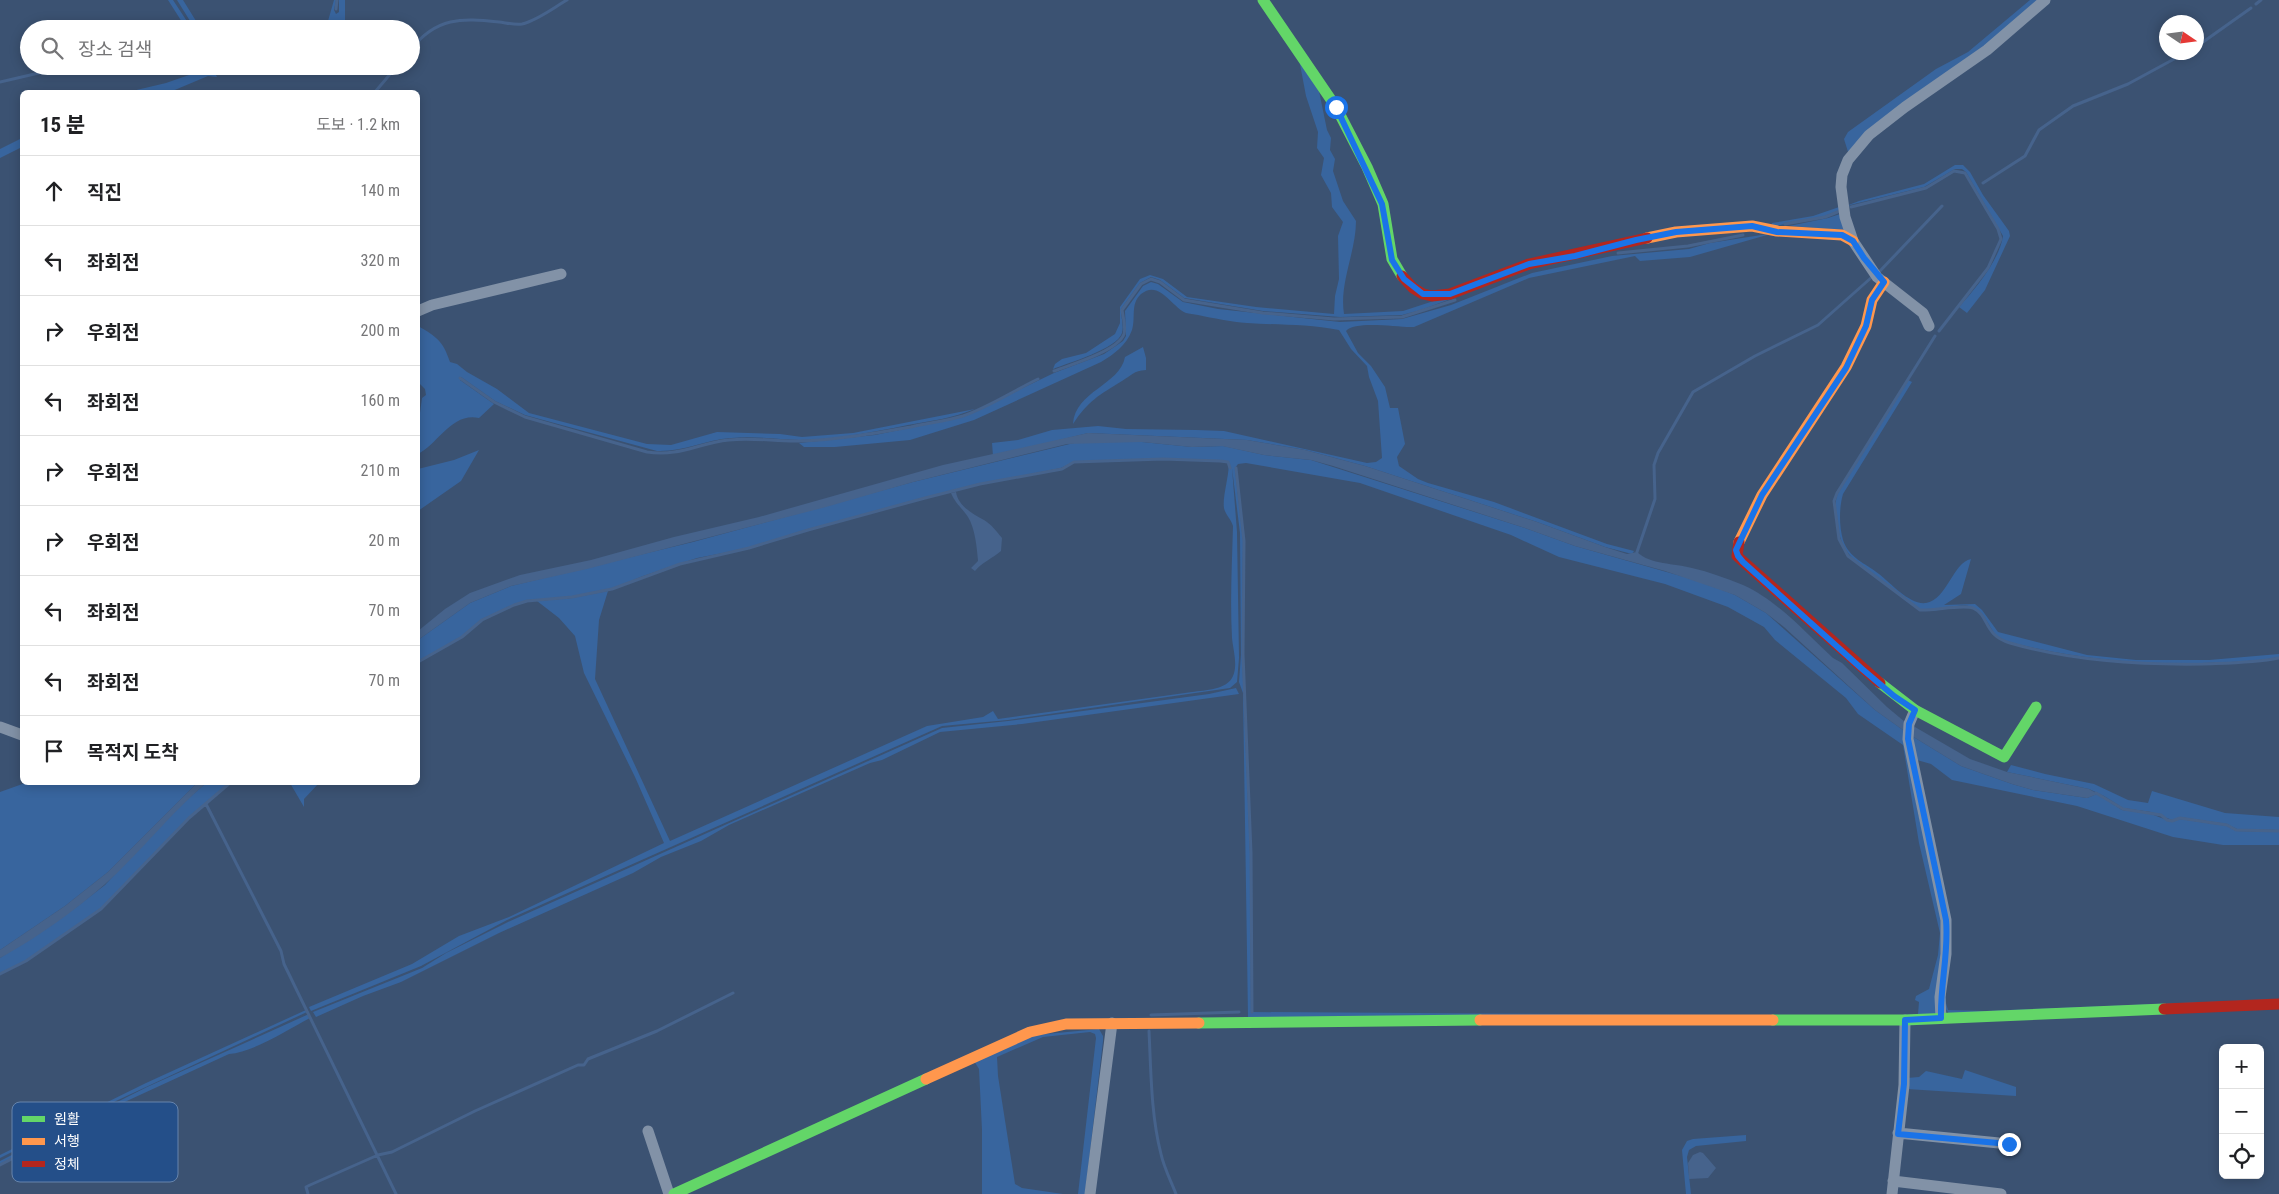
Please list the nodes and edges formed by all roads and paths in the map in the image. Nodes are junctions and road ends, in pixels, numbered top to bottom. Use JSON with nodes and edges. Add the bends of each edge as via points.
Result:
{"nodes":[{"id":1,"x":1263,"y":0,"type":"edge"},
{"id":2,"x":2045,"y":0,"type":"edge"},
{"id":3,"x":1853,"y":241,"type":"junction"},
{"id":4,"x":561,"y":274,"type":"dead end"},
{"id":5,"x":1884,"y":282,"type":"junction"},
{"id":6,"x":420,"y":310,"type":"edge"},
{"id":7,"x":1929,"y":326,"type":"dead end"},
{"id":8,"x":2036,"y":707,"type":"dead end"},
{"id":9,"x":1915,"y":710,"type":"junction"},
{"id":10,"x":0,"y":727,"type":"edge"},
{"id":11,"x":20,"y":734,"type":"edge"},
{"id":12,"x":2279,"y":1004,"type":"edge"},
{"id":13,"x":1941,"y":1018,"type":"junction"},
{"id":14,"x":1905,"y":1020,"type":"junction"},
{"id":15,"x":1112,"y":1023,"type":"junction"},
{"id":16,"x":648,"y":1131,"type":"dead end"},
{"id":17,"x":1898,"y":1134,"type":"junction"},
{"id":18,"x":2009,"y":1144,"type":"dead end"},
{"id":19,"x":1893,"y":1181,"type":"junction"},
{"id":20,"x":669,"y":1194,"type":"edge"},
{"id":21,"x":674,"y":1194,"type":"edge"},
{"id":22,"x":1090,"y":1194,"type":"edge"},
{"id":23,"x":1892,"y":1194,"type":"edge"},
{"id":24,"x":2000,"y":1194,"type":"edge"}],
"edges":[{"from":1,"to":3,"type":"street","via":[[1336,107],[1382,204],[1392,260],[1404,279],[1423,294],[1450,294],[1529,264],[1676,232],[1752,226],[1777,232],[1842,235]]},
{"from":2,"to":3,"type":"street","via":[[1987,50],[1905,107],[1856,148],[1845,168],[1841,187],[1845,217]]},
{"from":3,"to":5,"type":"street"},
{"from":4,"to":6,"type":"street","via":[[432,304]]},
{"from":5,"to":7,"type":"street","via":[[1923,313]]},
{"from":5,"to":9,"type":"street","via":[[1872,300],[1866,326],[1846,368],[1762,495],[1736,550],[1743,562],[1861,668]]},
{"from":8,"to":9,"type":"street","via":[[2004,758]]},
{"from":9,"to":13,"type":"street","via":[[1909,724],[1908,739],[1946,920]]},
{"from":10,"to":11,"type":"street"},
{"from":12,"to":13,"type":"street"},
{"from":13,"to":14,"type":"street"},
{"from":14,"to":15,"type":"street"},
{"from":14,"to":17,"type":"street","via":[[1904,1084]]},
{"from":15,"to":21,"type":"street","via":[[1073,1023],[1030,1032]]},
{"from":15,"to":22,"type":"street"},
{"from":16,"to":20,"type":"street"},
{"from":17,"to":18,"type":"street"},
{"from":17,"to":19,"type":"street"},
{"from":19,"to":23,"type":"street"},
{"from":19,"to":24,"type":"street"}]}
